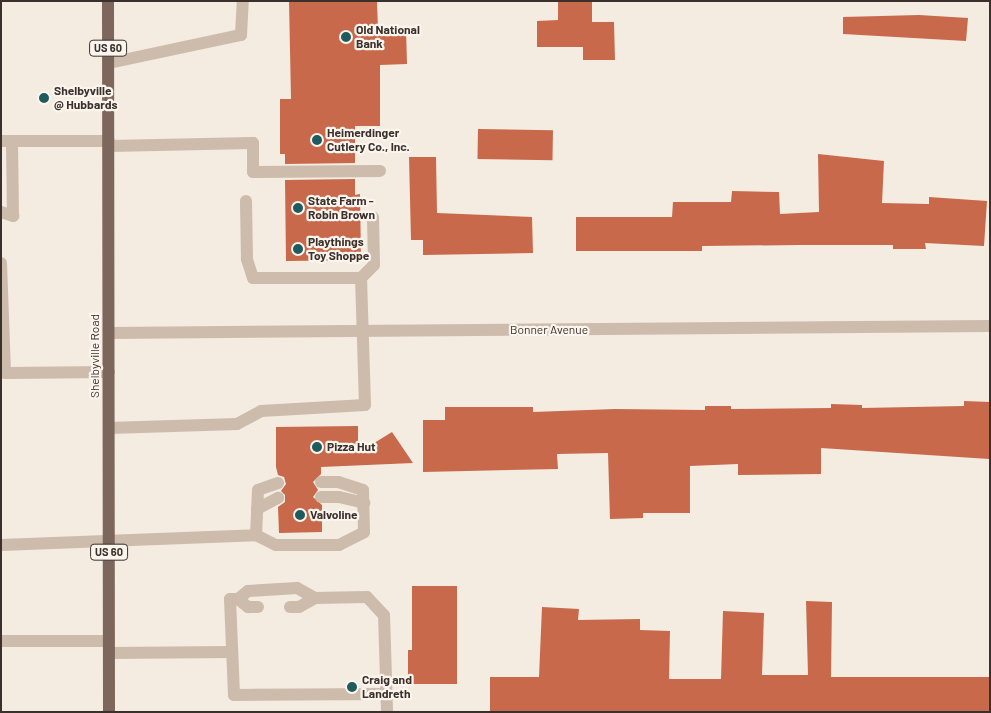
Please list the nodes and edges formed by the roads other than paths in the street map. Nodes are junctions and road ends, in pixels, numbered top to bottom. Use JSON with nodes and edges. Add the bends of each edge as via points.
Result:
{"nodes":[{"id":1,"x":108,"y":1,"type":"edge"},
{"id":2,"x":243,"y":1,"type":"edge"},
{"id":3,"x":109,"y":62,"type":"junction"},
{"id":4,"x":7,"y":141,"type":"edge"},
{"id":5,"x":109,"y":144,"type":"junction"},
{"id":6,"x":380,"y":171,"type":"dead end"},
{"id":7,"x":246,"y":201,"type":"dead end"},
{"id":8,"x":1,"y":212,"type":"edge"},
{"id":9,"x":373,"y":217,"type":"dead end"},
{"id":10,"x":2,"y":263,"type":"edge"},
{"id":11,"x":361,"y":278,"type":"junction"},
{"id":12,"x":990,"y":326,"type":"edge"},
{"id":13,"x":362,"y":331,"type":"junction"},
{"id":14,"x":109,"y":333,"type":"junction"},
{"id":15,"x":109,"y":372,"type":"junction"},
{"id":16,"x":3,"y":375,"type":"edge"},
{"id":17,"x":109,"y":428,"type":"junction"},
{"id":18,"x":321,"y":482,"type":"dead end"},
{"id":19,"x":278,"y":483,"type":"dead end"},
{"id":20,"x":322,"y":497,"type":"dead end"},
{"id":21,"x":278,"y":498,"type":"dead end"},
{"id":22,"x":364,"y":503,"type":"junction"},
{"id":23,"x":257,"y":509,"type":"junction"},
{"id":24,"x":256,"y":535,"type":"junction"},
{"id":25,"x":109,"y":539,"type":"junction"},
{"id":26,"x":1,"y":546,"type":"edge"},
{"id":27,"x":315,"y":598,"type":"junction"},
{"id":28,"x":238,"y":599,"type":"junction"},
{"id":29,"x":258,"y":607,"type":"dead end"},
{"id":30,"x":290,"y":607,"type":"dead end"},
{"id":31,"x":1,"y":641,"type":"edge"},
{"id":32,"x":109,"y":647,"type":"junction"},
{"id":33,"x":232,"y":652,"type":"junction"},
{"id":34,"x":386,"y":694,"type":"junction"},
{"id":35,"x":109,"y":712,"type":"edge"},
{"id":36,"x":387,"y":712,"type":"edge"}],
"edges":[{"from":1,"to":3,"type":"main road","name":"Shelbyville Road","number":"US 60"},
{"from":2,"to":3,"type":"street","via":[[241,35]]},
{"from":3,"to":5,"type":"main road","name":"Shelbyville Road","number":"US 60"},
{"from":4,"to":5,"type":"street"},
{"from":4,"to":8,"type":"street","via":[[13,216]]},
{"from":5,"to":6,"type":"street","via":[[253,143],[253,172]]},
{"from":5,"to":14,"type":"main road","name":"Shelbyville Road","number":"US 60"},
{"from":7,"to":11,"type":"street","via":[[247,259],[253,278]]},
{"from":9,"to":11,"type":"street","via":[[374,265]]},
{"from":10,"to":16,"type":"street"},
{"from":11,"to":13,"type":"street"},
{"from":12,"to":13,"type":"street","name":"Bonner Avenue"},
{"from":13,"to":14,"type":"street","name":"Bonner Avenue"},
{"from":13,"to":17,"type":"street","via":[[365,405],[261,411],[237,424]]},
{"from":14,"to":15,"type":"main road","name":"Shelbyville Road","number":"US 60"},
{"from":15,"to":16,"type":"street"},
{"from":15,"to":17,"type":"main road","name":"Shelbyville Road","number":"US 60"},
{"from":17,"to":25,"type":"main road","name":"Shelbyville Road","number":"US 60"},
{"from":18,"to":22,"type":"street","via":[[338,482],[364,490]]},
{"from":19,"to":23,"type":"street","via":[[258,490]]},
{"from":20,"to":22,"type":"street"},
{"from":21,"to":23,"type":"street"},
{"from":22,"to":24,"type":"street","via":[[364,532],[339,545],[276,545]]},
{"from":23,"to":24,"type":"street"},
{"from":24,"to":25,"type":"street"},
{"from":25,"to":26,"type":"street"},
{"from":25,"to":32,"type":"main road","name":"Shelbyville Road","number":"US 60"},
{"from":27,"to":28,"type":"street","via":[[298,588],[248,591]]},
{"from":27,"to":30,"type":"street"},
{"from":27,"to":34,"type":"street","via":[[368,597],[384,615]]},
{"from":28,"to":29,"type":"street","via":[[248,607]]},
{"from":28,"to":33,"type":"street","via":[[230,599]]},
{"from":31,"to":32,"type":"street"},
{"from":32,"to":33,"type":"street"},
{"from":32,"to":35,"type":"main road","name":"Shelbyville Road","number":"US 60"},
{"from":33,"to":34,"type":"street","via":[[234,695]]},
{"from":34,"to":36,"type":"street"}]}
